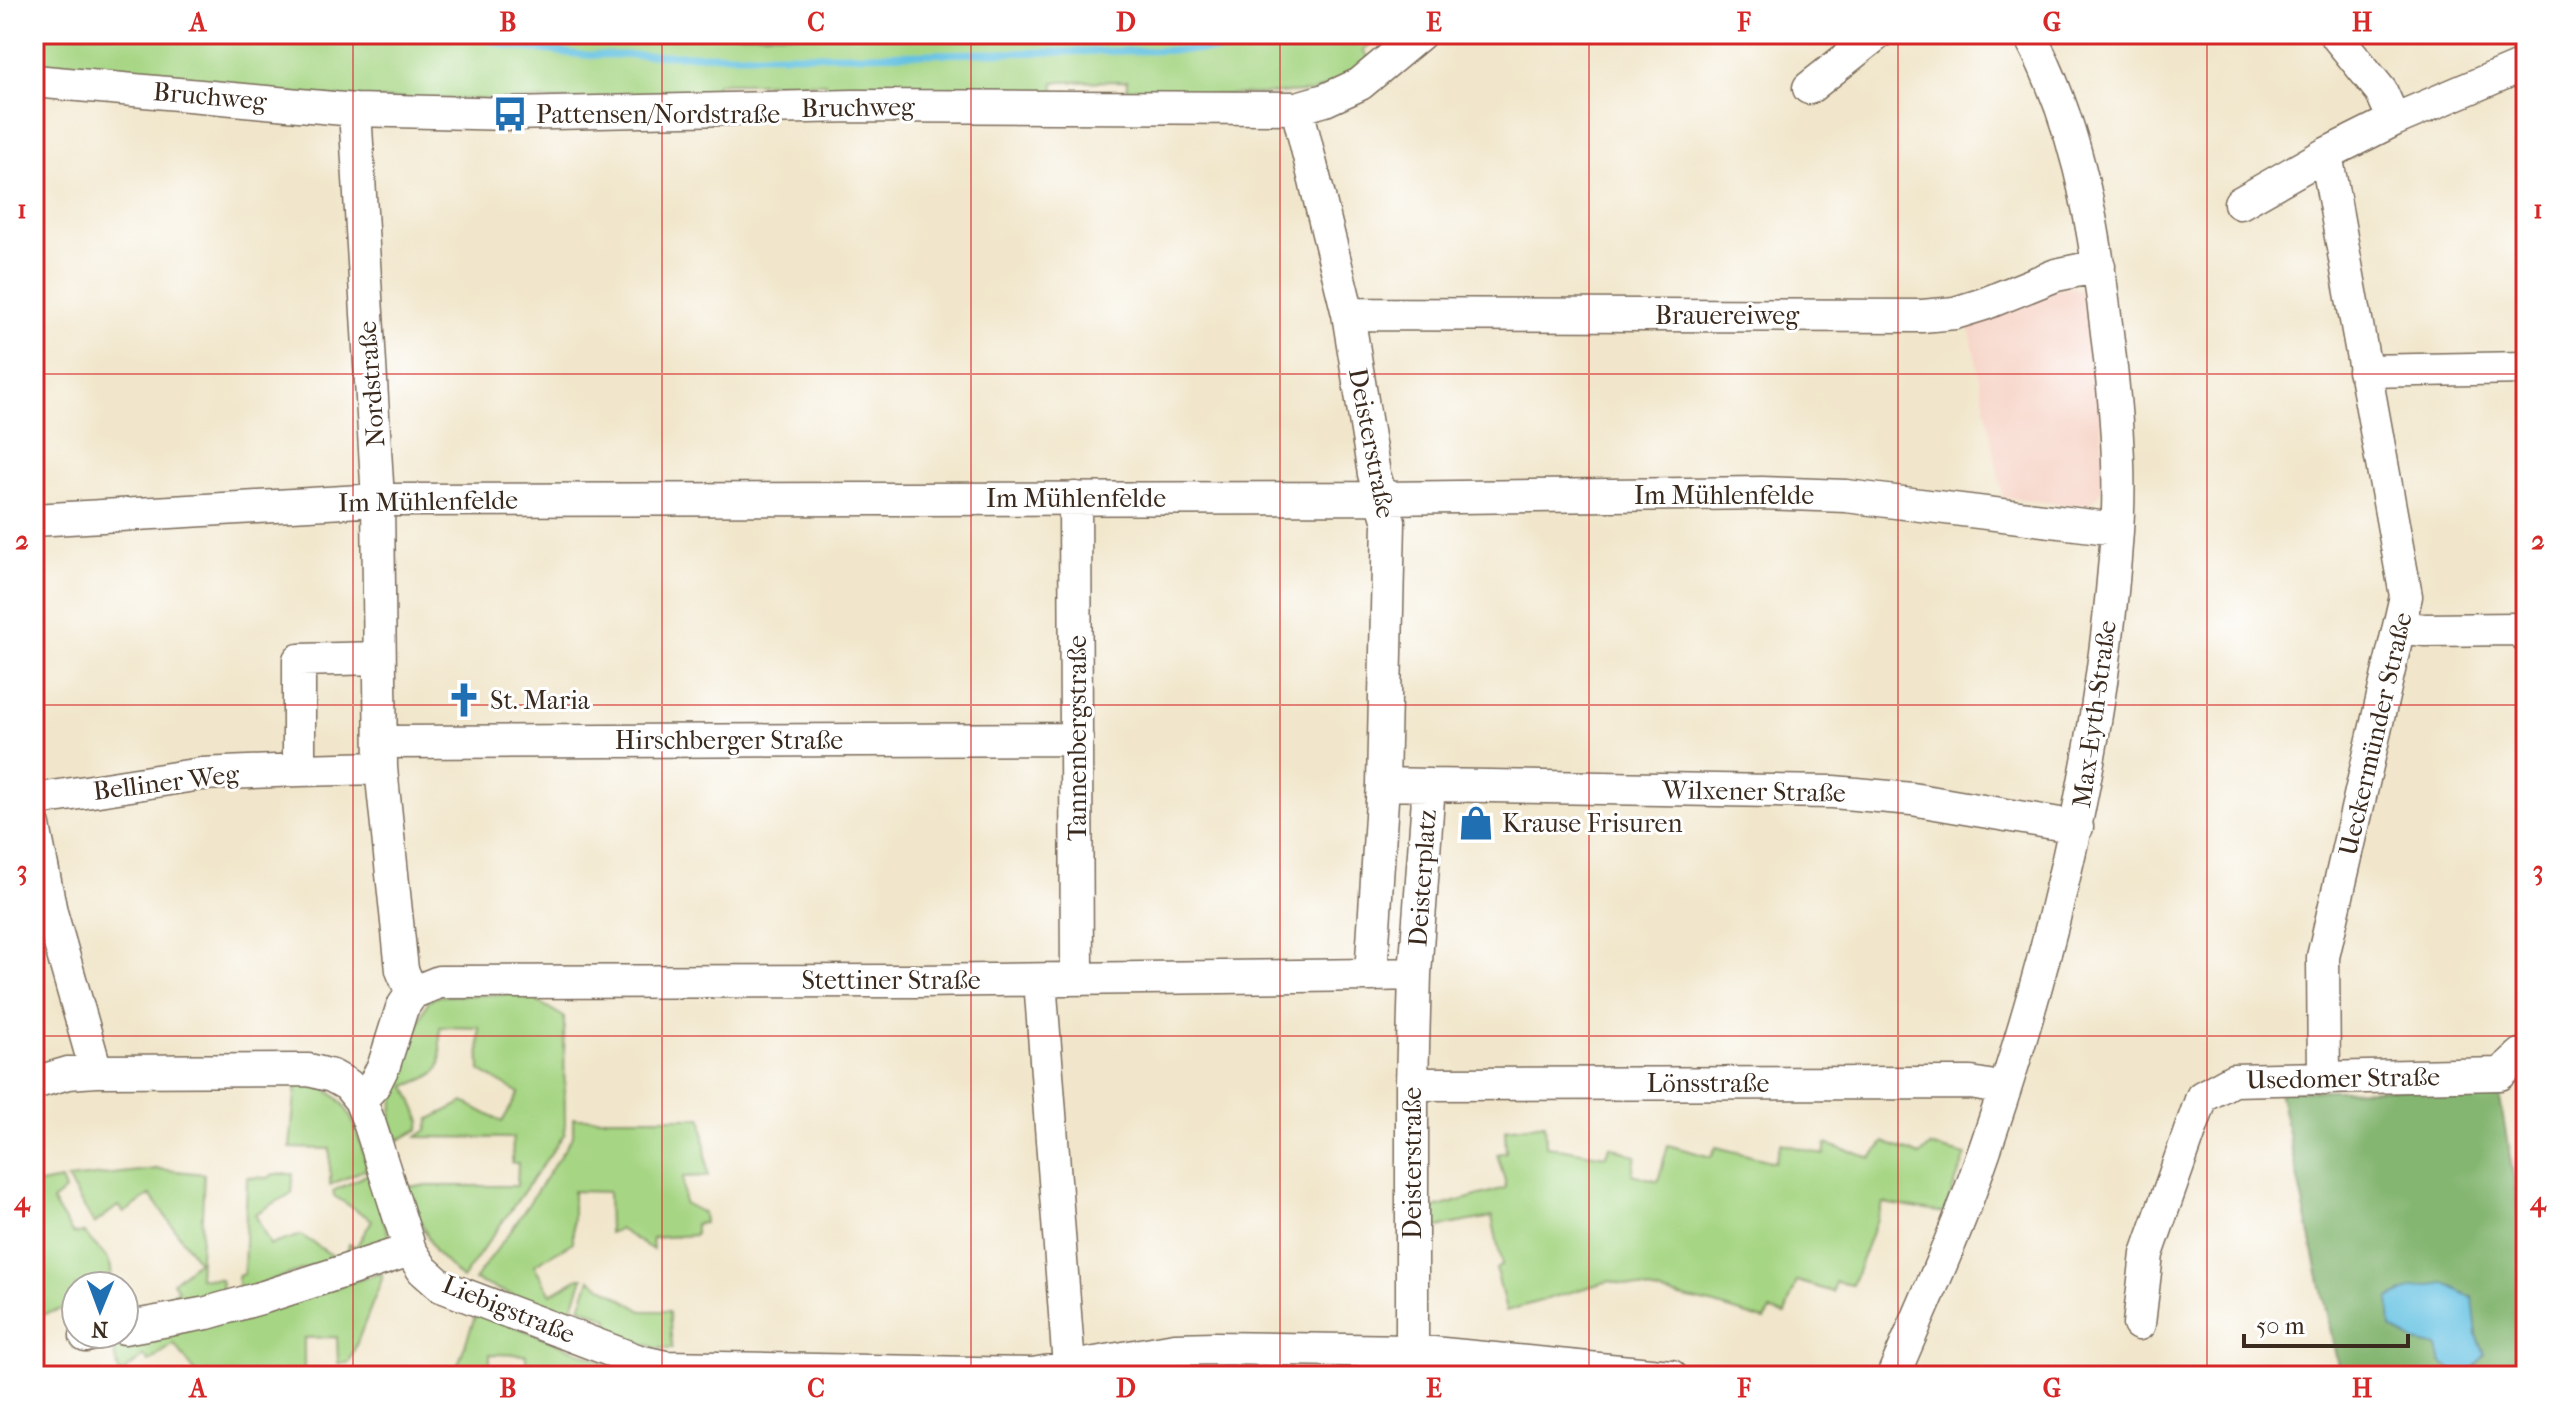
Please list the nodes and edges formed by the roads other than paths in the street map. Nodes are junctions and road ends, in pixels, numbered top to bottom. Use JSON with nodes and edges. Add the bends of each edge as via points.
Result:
{"nodes":[{"id":1,"x":1420,"y":34,"type":"edge"},
{"id":2,"x":1877,"y":34,"type":"edge"},
{"id":3,"x":2029,"y":34,"type":"edge"},
{"id":4,"x":2335,"y":34,"type":"edge"},
{"id":5,"x":2526,"y":64,"type":"edge"},
{"id":6,"x":34,"y":81,"type":"edge"},
{"id":7,"x":1809,"y":88,"type":"dead end"},
{"id":8,"x":1297,"y":108,"type":"junction"},
{"id":9,"x":355,"y":110,"type":"junction"},
{"id":10,"x":2394,"y":120,"type":"junction"},
{"id":11,"x":2326,"y":154,"type":"junction"},
{"id":12,"x":2240,"y":203,"type":"dead end"},
{"id":13,"x":2099,"y":266,"type":"junction"},
{"id":14,"x":1348,"y":314,"type":"junction"},
{"id":15,"x":2526,"y":368,"type":"edge"},
{"id":16,"x":2364,"y":371,"type":"junction"},
{"id":17,"x":1075,"y":498,"type":"junction"},
{"id":18,"x":1382,"y":498,"type":"junction"},
{"id":19,"x":378,"y":500,"type":"junction"},
{"id":20,"x":34,"y":520,"type":"edge"},
{"id":21,"x":2117,"y":529,"type":"junction"},
{"id":22,"x":2400,"y":627,"type":"junction"},
{"id":23,"x":2526,"y":636,"type":"edge"},
{"id":24,"x":379,"y":658,"type":"junction"},
{"id":25,"x":1077,"y":739,"type":"junction"},
{"id":26,"x":381,"y":755,"type":"junction"},
{"id":27,"x":299,"y":770,"type":"junction"},
{"id":28,"x":1383,"y":784,"type":"junction"},
{"id":29,"x":1429,"y":785,"type":"junction"},
{"id":30,"x":34,"y":800,"type":"edge"},
{"id":31,"x":34,"y":826,"type":"edge"},
{"id":32,"x":2077,"y":827,"type":"junction"},
{"id":33,"x":1415,"y":974,"type":"junction"},
{"id":34,"x":1371,"y":975,"type":"junction"},
{"id":35,"x":1077,"y":979,"type":"junction"},
{"id":36,"x":1040,"y":980,"type":"junction"},
{"id":37,"x":412,"y":993,"type":"junction"},
{"id":38,"x":2526,"y":1055,"type":"edge"},
{"id":39,"x":96,"y":1071,"type":"junction"},
{"id":40,"x":2324,"y":1079,"type":"junction"},
{"id":41,"x":34,"y":1083,"type":"edge"},
{"id":42,"x":1412,"y":1084,"type":"junction"},
{"id":43,"x":2005,"y":1089,"type":"junction"},
{"id":44,"x":360,"y":1100,"type":"junction"},
{"id":45,"x":410,"y":1250,"type":"junction"},
{"id":46,"x":2139,"y":1324,"type":"dead end"},
{"id":47,"x":140,"y":1325,"type":"edge"},
{"id":48,"x":1412,"y":1351,"type":"junction"},
{"id":49,"x":1069,"y":1367,"type":"junction"},
{"id":50,"x":1671,"y":1376,"type":"edge"},
{"id":51,"x":1893,"y":1376,"type":"edge"}],
"edges":[{"from":1,"to":8,"type":"street","name":"Bruchweg","via":[[1360,84]]},
{"from":2,"to":7,"type":"street"},
{"from":3,"to":13,"type":"street","name":"Max-Eyth-Straße","via":[[2066,121],[2085,184]]},
{"from":4,"to":10,"type":"street","via":[[2381,91]]},
{"from":5,"to":10,"type":"street"},
{"from":6,"to":9,"type":"street","name":"Bruchweg"},
{"from":8,"to":9,"type":"street","name":"Bruchweg","via":[[854,106],[510,114]]},
{"from":8,"to":14,"type":"street","name":"Deisterstraße"},
{"from":9,"to":19,"type":"street","name":"Nordstraße"},
{"from":10,"to":11,"type":"street"},
{"from":11,"to":12,"type":"street"},
{"from":11,"to":16,"type":"street","name":"Ueckermünder Straße"},
{"from":13,"to":14,"type":"street","name":"Brauereiweg","via":[[2056,275],[1955,313],[1922,316]]},
{"from":13,"to":21,"type":"street","name":"Max-Eyth-Straße","via":[[2116,429]]},
{"from":14,"to":18,"type":"street","name":"Deisterstraße"},
{"from":15,"to":16,"type":"street"},
{"from":16,"to":22,"type":"street","name":"Ueckermünder Straße","via":[[2406,596]]},
{"from":17,"to":18,"type":"street","name":"Im Mühlenfelde"},
{"from":17,"to":19,"type":"street","name":"Im Mühlenfelde"},
{"from":17,"to":25,"type":"street","name":"Tannenbergstraße"},
{"from":18,"to":21,"type":"street","name":"Im Mühlenfelde","via":[[1846,496]]},
{"from":18,"to":28,"type":"street","name":"Deisterstraße","via":[[1389,522]]},
{"from":19,"to":20,"type":"street","name":"Im Mühlenfelde"},
{"from":19,"to":24,"type":"street","name":"Nordstraße"},
{"from":21,"to":32,"type":"street","name":"Max-Eyth-Straße","via":[[2100,696]]},
{"from":22,"to":23,"type":"street","via":[[2517,629]]},
{"from":22,"to":40,"type":"street","name":"Ueckermünder Straße","via":[[2323,957]]},
{"from":24,"to":26,"type":"street","name":"Nordstraße"},
{"from":24,"to":27,"type":"street","via":[[299,660]]},
{"from":25,"to":26,"type":"street","name":"Hirschberger Straße"},
{"from":25,"to":35,"type":"street","name":"Tannenbergstraße"},
{"from":26,"to":27,"type":"street","name":"Hirschberger Straße"},
{"from":26,"to":37,"type":"street","via":[[402,970]]},
{"from":27,"to":30,"type":"street","name":"Belliner Weg","via":[[201,774]]},
{"from":28,"to":29,"type":"street","name":"Deisterplatz"},
{"from":28,"to":34,"type":"street","name":"Deisterplatz"},
{"from":29,"to":32,"type":"street","name":"Wilxener Straße","via":[[1833,792],[1912,799]]},
{"from":29,"to":33,"type":"street","name":"Deisterplatz"},
{"from":31,"to":39,"type":"street","via":[[51,912]]},
{"from":32,"to":43,"type":"street","name":"Max-Eyth-Straße"},
{"from":33,"to":34,"type":"street","name":"Deisterplatz"},
{"from":33,"to":42,"type":"street","name":"Deisterstraße"},
{"from":34,"to":35,"type":"street","name":"Stettiner Straße"},
{"from":35,"to":36,"type":"street","name":"Stettiner Straße"},
{"from":36,"to":37,"type":"street","name":"Stettiner Straße","via":[[439,982]]},
{"from":36,"to":49,"type":"street"},
{"from":37,"to":44,"type":"street","via":[[384,1065]]},
{"from":38,"to":40,"type":"street","name":"Usedomer Straße","via":[[2500,1074]]},
{"from":39,"to":41,"type":"street"},
{"from":39,"to":44,"type":"street","via":[[309,1070],[348,1085]]},
{"from":40,"to":46,"type":"street","name":"Usedomer Straße","via":[[2233,1080],[2202,1097],[2147,1254]]},
{"from":42,"to":43,"type":"street","name":"Lönsstraße","via":[[1971,1083]]},
{"from":42,"to":48,"type":"street","name":"Deisterstraße"},
{"from":43,"to":51,"type":"street","name":"Max-Eyth-Straße","via":[[1970,1193]]},
{"from":44,"to":45,"type":"street","name":"Liebigstraße"},
{"from":45,"to":47,"type":"street","via":[[207,1313]]},
{"from":45,"to":49,"type":"street","name":"Liebigstraße","via":[[441,1286],[666,1367],[1033,1374]]},
{"from":48,"to":49,"type":"street","name":"Liebigstraße","via":[[1175,1349]]},
{"from":48,"to":50,"type":"street","name":"Liebigstraße"}]}
